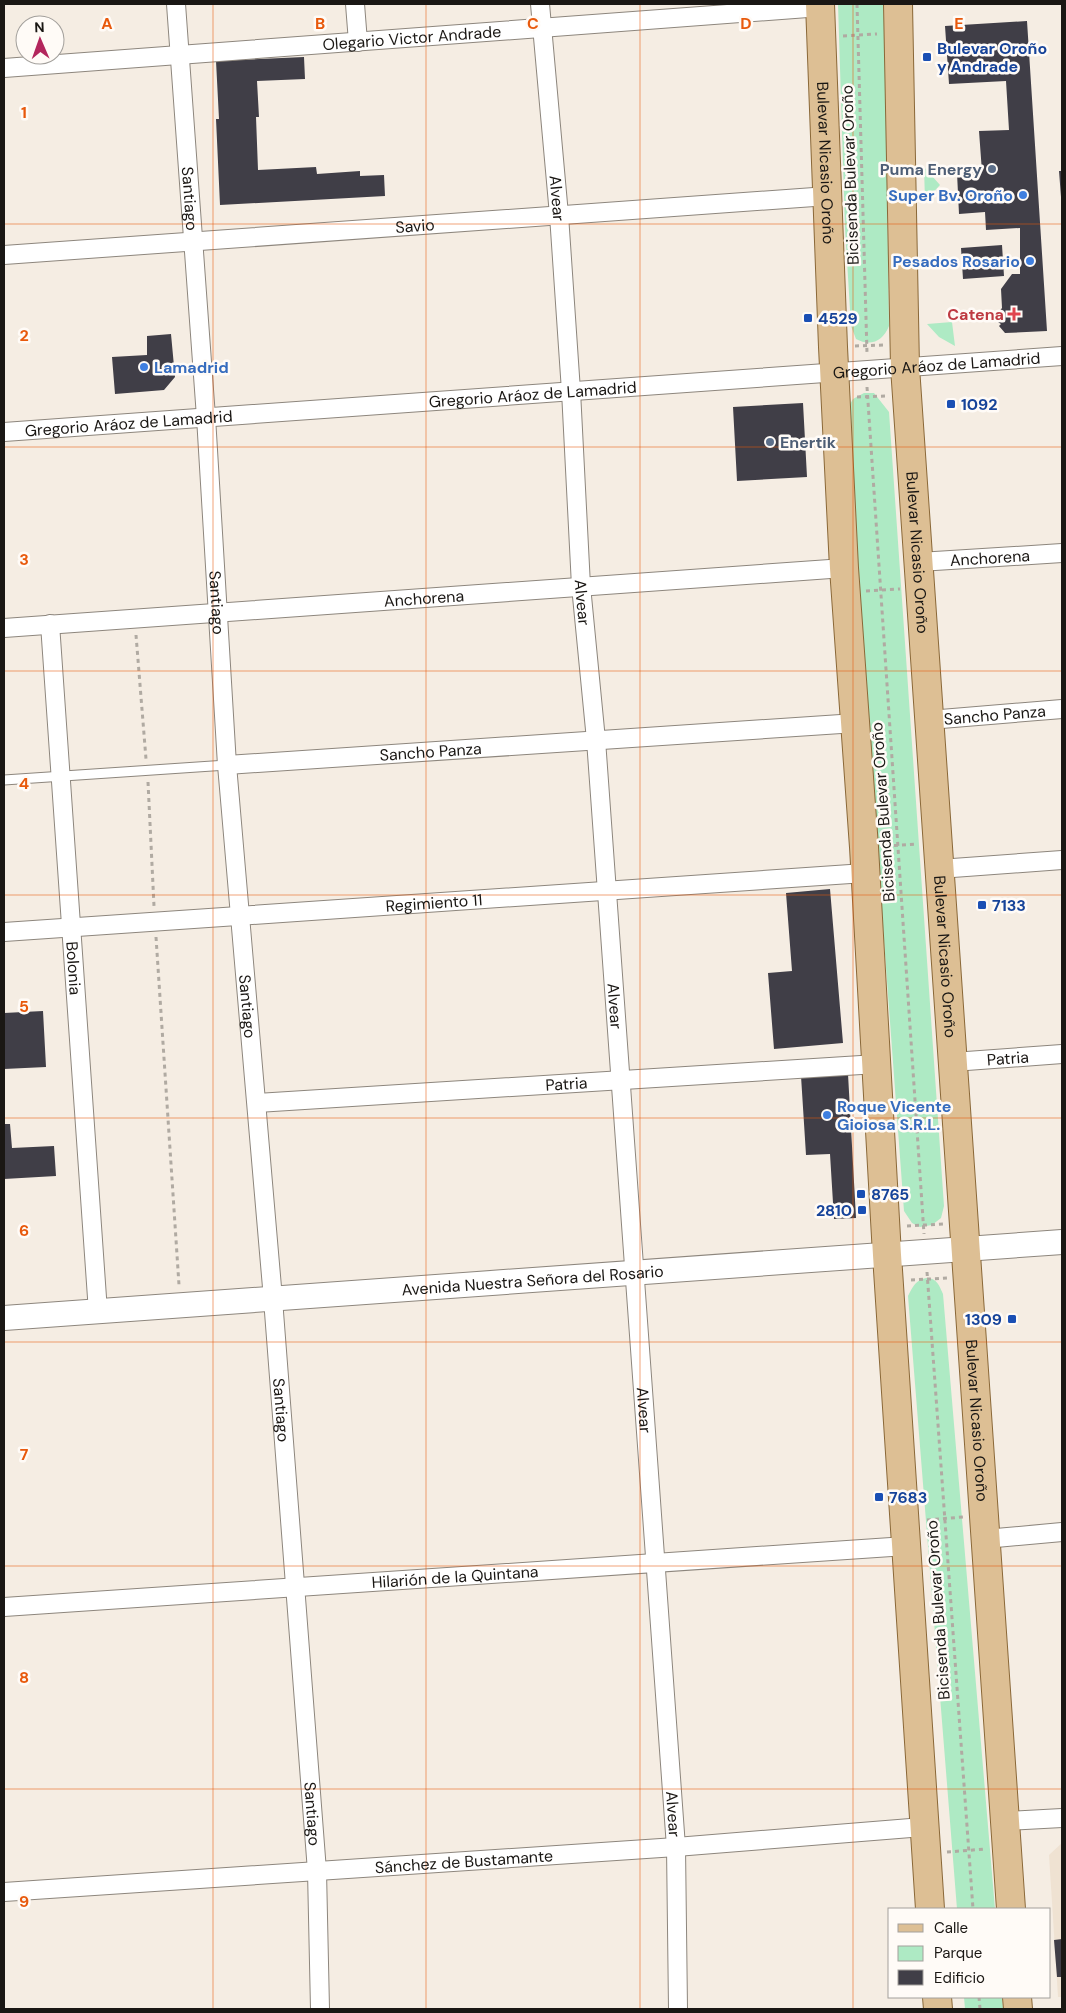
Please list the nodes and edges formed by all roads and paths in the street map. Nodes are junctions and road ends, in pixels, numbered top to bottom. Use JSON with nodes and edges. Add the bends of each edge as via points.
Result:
{"nodes":[{"id":1,"x":176,"y":4,"type":"edge"},
{"id":2,"x":355,"y":4,"type":"edge"},
{"id":3,"x":540,"y":4,"type":"edge"},
{"id":4,"x":857,"y":4,"type":"edge"},
{"id":5,"x":898,"y":4,"type":"edge"},
{"id":6,"x":820,"y":5,"type":"edge"},
{"id":7,"x":713,"y":9,"type":"edge"},
{"id":8,"x":542,"y":28,"type":"junction"},
{"id":9,"x":900,"y":32,"type":"junction"},
{"id":10,"x":858,"y":35,"type":"junction"},
{"id":11,"x":822,"y":37,"type":"junction"},
{"id":12,"x":358,"y":42,"type":"junction"},
{"id":13,"x":180,"y":56,"type":"junction"},
{"id":14,"x":4,"y":68,"type":"edge"},
{"id":15,"x":828,"y":196,"type":"junction"},
{"id":16,"x":559,"y":215,"type":"junction"},
{"id":17,"x":193,"y":242,"type":"junction"},
{"id":18,"x":4,"y":256,"type":"edge"},
{"id":19,"x":867,"y":345,"type":"junction"},
{"id":20,"x":904,"y":355,"type":"junction"},
{"id":21,"x":1062,"y":356,"type":"edge"},
{"id":22,"x":834,"y":373,"type":"junction"},
{"id":23,"x":571,"y":391,"type":"junction"},
{"id":24,"x":906,"y":395,"type":"junction"},
{"id":25,"x":867,"y":397,"type":"junction"},
{"id":26,"x":206,"y":417,"type":"junction"},
{"id":27,"x":4,"y":432,"type":"edge"},
{"id":28,"x":1062,"y":553,"type":"edge"},
{"id":29,"x":919,"y":562,"type":"junction"},
{"id":30,"x":845,"y":580,"type":"junction"},
{"id":31,"x":581,"y":586,"type":"junction"},
{"id":32,"x":920,"y":588,"type":"junction"},
{"id":33,"x":880,"y":590,"type":"junction"},
{"id":34,"x":216,"y":613,"type":"junction"},
{"id":35,"x":134,"y":620,"type":"junction"},
{"id":36,"x":50,"y":624,"type":"junction"},
{"id":37,"x":4,"y":628,"type":"edge"},
{"id":38,"x":1062,"y":709,"type":"edge"},
{"id":39,"x":929,"y":720,"type":"junction"},
{"id":40,"x":856,"y":723,"type":"junction"},
{"id":41,"x":596,"y":740,"type":"junction"},
{"id":42,"x":227,"y":765,"type":"junction"},
{"id":43,"x":147,"y":770,"type":"junction"},
{"id":44,"x":60,"y":776,"type":"junction"},
{"id":45,"x":4,"y":780,"type":"edge"},
{"id":46,"x":898,"y":845,"type":"junction"},
{"id":47,"x":938,"y":856,"type":"junction"},
{"id":48,"x":864,"y":860,"type":"junction"},
{"id":49,"x":1062,"y":860,"type":"edge"},
{"id":50,"x":607,"y":890,"type":"junction"},
{"id":51,"x":239,"y":916,"type":"junction"},
{"id":52,"x":155,"y":922,"type":"junction"},
{"id":53,"x":71,"y":928,"type":"junction"},
{"id":54,"x":4,"y":932,"type":"edge"},
{"id":55,"x":1062,"y":1054,"type":"edge"},
{"id":56,"x":953,"y":1062,"type":"junction"},
{"id":57,"x":877,"y":1064,"type":"junction"},
{"id":58,"x":621,"y":1080,"type":"junction"},
{"id":59,"x":257,"y":1104,"type":"junction"},
{"id":60,"x":924,"y":1225,"type":"junction"},
{"id":61,"x":886,"y":1228,"type":"junction"},
{"id":62,"x":965,"y":1236,"type":"junction"},
{"id":63,"x":1062,"y":1242,"type":"edge"},
{"id":64,"x":887,"y":1255,"type":"junction"},
{"id":65,"x":635,"y":1273,"type":"junction"},
{"id":66,"x":968,"y":1276,"type":"junction"},
{"id":67,"x":927,"y":1279,"type":"junction"},
{"id":68,"x":889,"y":1282,"type":"junction"},
{"id":69,"x":273,"y":1299,"type":"junction"},
{"id":70,"x":180,"y":1306,"type":"junction"},
{"id":71,"x":98,"y":1312,"type":"junction"},
{"id":72,"x":4,"y":1318,"type":"edge"},
{"id":73,"x":944,"y":1519,"type":"junction"},
{"id":74,"x":985,"y":1528,"type":"junction"},
{"id":75,"x":1062,"y":1532,"type":"edge"},
{"id":76,"x":905,"y":1534,"type":"junction"},
{"id":77,"x":655,"y":1563,"type":"junction"},
{"id":78,"x":296,"y":1588,"type":"junction"},
{"id":79,"x":4,"y":1607,"type":"edge"},
{"id":80,"x":1062,"y":1818,"type":"edge"},
{"id":81,"x":923,"y":1827,"type":"junction"},
{"id":82,"x":1006,"y":1834,"type":"junction"},
{"id":83,"x":676,"y":1847,"type":"junction"},
{"id":84,"x":968,"y":1850,"type":"junction"},
{"id":85,"x":925,"y":1854,"type":"junction"},
{"id":86,"x":317,"y":1871,"type":"junction"},
{"id":87,"x":4,"y":1892,"type":"edge"},
{"id":88,"x":930,"y":1908,"type":"edge"},
{"id":89,"x":972,"y":1908,"type":"edge"},
{"id":90,"x":1011,"y":1908,"type":"edge"},
{"id":91,"x":320,"y":2009,"type":"edge"},
{"id":92,"x":678,"y":2009,"type":"edge"}],
"edges":[{"from":1,"to":13,"type":"street","name":"Santiago"},
{"from":2,"to":12,"type":"street"},
{"from":3,"to":8,"type":"street","name":"Alvear"},
{"from":4,"to":10,"type":"path","name":"Bicisenda Bulevar Oroño"},
{"from":5,"to":9,"type":"main road","name":"Bulevar Nicasio Oroño"},
{"from":6,"to":7,"type":"street","name":"Olegario Victor Andrade"},
{"from":6,"to":11,"type":"main road","name":"Bulevar Nicasio Oroño"},
{"from":7,"to":8,"type":"street","name":"Olegario Victor Andrade"},
{"from":8,"to":12,"type":"street","name":"Olegario Victor Andrade"},
{"from":8,"to":16,"type":"street","name":"Alvear"},
{"from":9,"to":10,"type":"path"},
{"from":9,"to":20,"type":"main road","name":"Bulevar Nicasio Oroño"},
{"from":10,"to":11,"type":"path"},
{"from":10,"to":19,"type":"path","name":"Bicisenda Bulevar Oroño"},
{"from":11,"to":15,"type":"main road","name":"Bulevar Nicasio Oroño"},
{"from":12,"to":13,"type":"street","name":"Olegario Victor Andrade"},
{"from":13,"to":14,"type":"street","name":"Olegario Victor Andrade"},
{"from":13,"to":17,"type":"street","name":"Santiago"},
{"from":15,"to":16,"type":"street","name":"Savio"},
{"from":15,"to":22,"type":"main road","name":"Bulevar Nicasio Oroño"},
{"from":16,"to":17,"type":"street","name":"Savio"},
{"from":16,"to":23,"type":"street","name":"Alvear"},
{"from":17,"to":18,"type":"street","name":"Savio"},
{"from":17,"to":26,"type":"street","name":"Santiago"},
{"from":19,"to":20,"type":"path"},
{"from":19,"to":22,"type":"path"},
{"from":20,"to":21,"type":"street","name":"Gregorio Aráoz de Lamadrid"},
{"from":20,"to":22,"type":"street","name":"Gregorio Aráoz de Lamadrid"},
{"from":20,"to":24,"type":"main road","name":"Bulevar Nicasio Oroño"},
{"from":22,"to":23,"type":"street","name":"Gregorio Aráoz de Lamadrid"},
{"from":22,"to":25,"type":"path"},
{"from":22,"to":30,"type":"main road","name":"Bulevar Nicasio Oroño"},
{"from":23,"to":26,"type":"street","name":"Gregorio Aráoz de Lamadrid"},
{"from":23,"to":31,"type":"street","name":"Alvear"},
{"from":24,"to":25,"type":"path"},
{"from":24,"to":29,"type":"main road","name":"Bulevar Nicasio Oroño"},
{"from":25,"to":33,"type":"path","name":"Bicisenda Bulevar Oroño"},
{"from":26,"to":27,"type":"street","name":"Gregorio Aráoz de Lamadrid"},
{"from":26,"to":34,"type":"street","name":"Santiago"},
{"from":28,"to":29,"type":"street","name":"Anchorena"},
{"from":29,"to":32,"type":"main road","name":"Bulevar Nicasio Oroño"},
{"from":30,"to":31,"type":"street","name":"Anchorena"},
{"from":30,"to":33,"type":"path"},
{"from":30,"to":40,"type":"main road","name":"Bulevar Nicasio Oroño"},
{"from":31,"to":34,"type":"street","name":"Anchorena"},
{"from":31,"to":41,"type":"street","name":"Alvear"},
{"from":32,"to":33,"type":"path"},
{"from":32,"to":39,"type":"main road","name":"Bulevar Nicasio Oroño"},
{"from":33,"to":46,"type":"path","name":"Bicisenda Bulevar Oroño"},
{"from":34,"to":35,"type":"street","name":"Anchorena"},
{"from":34,"to":42,"type":"street","name":"Santiago"},
{"from":35,"to":36,"type":"street","name":"Anchorena"},
{"from":35,"to":43,"type":"path"},
{"from":36,"to":37,"type":"street","name":"Anchorena"},
{"from":36,"to":44,"type":"street","name":"Bolonia"},
{"from":38,"to":39,"type":"street","name":"Sancho Panza"},
{"from":39,"to":47,"type":"main road","name":"Bulevar Nicasio Oroño"},
{"from":40,"to":41,"type":"street","name":"Sancho Panza"},
{"from":40,"to":48,"type":"main road","name":"Bulevar Nicasio Oroño"},
{"from":41,"to":42,"type":"street","name":"Sancho Panza"},
{"from":41,"to":50,"type":"street","name":"Alvear"},
{"from":42,"to":43,"type":"lane","name":"Sancho Panza"},
{"from":42,"to":51,"type":"street","name":"Santiago"},
{"from":43,"to":44,"type":"lane","name":"Sancho Panza"},
{"from":43,"to":52,"type":"path"},
{"from":44,"to":45,"type":"lane","name":"Sancho Panza"},
{"from":44,"to":53,"type":"street","name":"Bolonia"},
{"from":46,"to":47,"type":"path"},
{"from":46,"to":48,"type":"path"},
{"from":46,"to":60,"type":"path","name":"Bicisenda Bulevar Oroño"},
{"from":47,"to":49,"type":"street"},
{"from":47,"to":56,"type":"main road","name":"Bulevar Nicasio Oroño"},
{"from":48,"to":50,"type":"street","name":"Regimiento 11"},
{"from":48,"to":57,"type":"main road","name":"Bulevar Nicasio Oroño"},
{"from":50,"to":51,"type":"street","name":"Regimiento 11"},
{"from":50,"to":58,"type":"street","name":"Alvear"},
{"from":51,"to":52,"type":"street","name":"Regimiento 11"},
{"from":51,"to":59,"type":"street","name":"Santiago"},
{"from":52,"to":53,"type":"street","name":"Regimiento 11"},
{"from":52,"to":70,"type":"path"},
{"from":53,"to":54,"type":"street","name":"Regimiento 11"},
{"from":53,"to":71,"type":"street","name":"Bolonia"},
{"from":55,"to":56,"type":"street","name":"Patria"},
{"from":56,"to":62,"type":"main road","name":"Bulevar Nicasio Oroño"},
{"from":57,"to":58,"type":"street","name":"Patria"},
{"from":57,"to":61,"type":"main road","name":"Bulevar Nicasio Oroño"},
{"from":58,"to":59,"type":"street","name":"Patria"},
{"from":58,"to":65,"type":"street","name":"Alvear"},
{"from":59,"to":69,"type":"street","name":"Santiago"},
{"from":60,"to":61,"type":"path"},
{"from":60,"to":62,"type":"path"},
{"from":61,"to":64,"type":"main road","name":"Bulevar Nicasio Oroño"},
{"from":62,"to":63,"type":"street","name":"Avenida Nuestra Señora del Rosario"},
{"from":62,"to":64,"type":"street","name":"Avenida Nuestra Señora del Rosario"},
{"from":62,"to":66,"type":"main road","name":"Bulevar Nicasio Oroño"},
{"from":64,"to":65,"type":"street","name":"Avenida Nuestra Señora del Rosario"},
{"from":64,"to":68,"type":"main road","name":"Bulevar Nicasio Oroño"},
{"from":65,"to":69,"type":"street","name":"Avenida Nuestra Señora del Rosario"},
{"from":65,"to":77,"type":"street","name":"Alvear"},
{"from":66,"to":67,"type":"path"},
{"from":66,"to":74,"type":"main road","name":"Bulevar Nicasio Oroño"},
{"from":67,"to":68,"type":"path"},
{"from":67,"to":73,"type":"path","name":"Bicisenda Bulevar Oroño"},
{"from":68,"to":76,"type":"main road","name":"Bulevar Nicasio Oroño"},
{"from":69,"to":70,"type":"street","name":"Avenida Nuestra Señora del Rosario"},
{"from":69,"to":78,"type":"street","name":"Santiago"},
{"from":70,"to":71,"type":"street","name":"Avenida Nuestra Señora del Rosario"},
{"from":71,"to":72,"type":"street","name":"Avenida Nuestra Señora del Rosario"},
{"from":73,"to":74,"type":"path"},
{"from":73,"to":76,"type":"path"},
{"from":73,"to":84,"type":"path","name":"Bicisenda Bulevar Oroño"},
{"from":74,"to":75,"type":"street"},
{"from":74,"to":82,"type":"main road","name":"Bulevar Nicasio Oroño"},
{"from":76,"to":77,"type":"street","name":"Hilarión de la Quintana"},
{"from":76,"to":81,"type":"main road","name":"Bulevar Nicasio Oroño"},
{"from":77,"to":78,"type":"street","name":"Hilarión de la Quintana"},
{"from":77,"to":83,"type":"street","name":"Alvear"},
{"from":78,"to":79,"type":"street","name":"Hilarión de la Quintana"},
{"from":78,"to":86,"type":"street","name":"Santiago"},
{"from":80,"to":82,"type":"street"},
{"from":81,"to":83,"type":"street","name":"Sánchez de Bustamante"},
{"from":81,"to":85,"type":"main road","name":"Bulevar Nicasio Oroño"},
{"from":82,"to":84,"type":"path"},
{"from":82,"to":90,"type":"main road","name":"Bulevar Nicasio Oroño"},
{"from":83,"to":86,"type":"street","name":"Sánchez de Bustamante"},
{"from":83,"to":92,"type":"street","name":"Alvear"},
{"from":84,"to":85,"type":"path"},
{"from":84,"to":89,"type":"path","name":"Bicisenda Bulevar Oroño"},
{"from":85,"to":88,"type":"main road","name":"Bulevar Nicasio Oroño"},
{"from":86,"to":87,"type":"street","name":"Sánchez de Bustamante"},
{"from":86,"to":91,"type":"street","name":"Santiago"}]}
